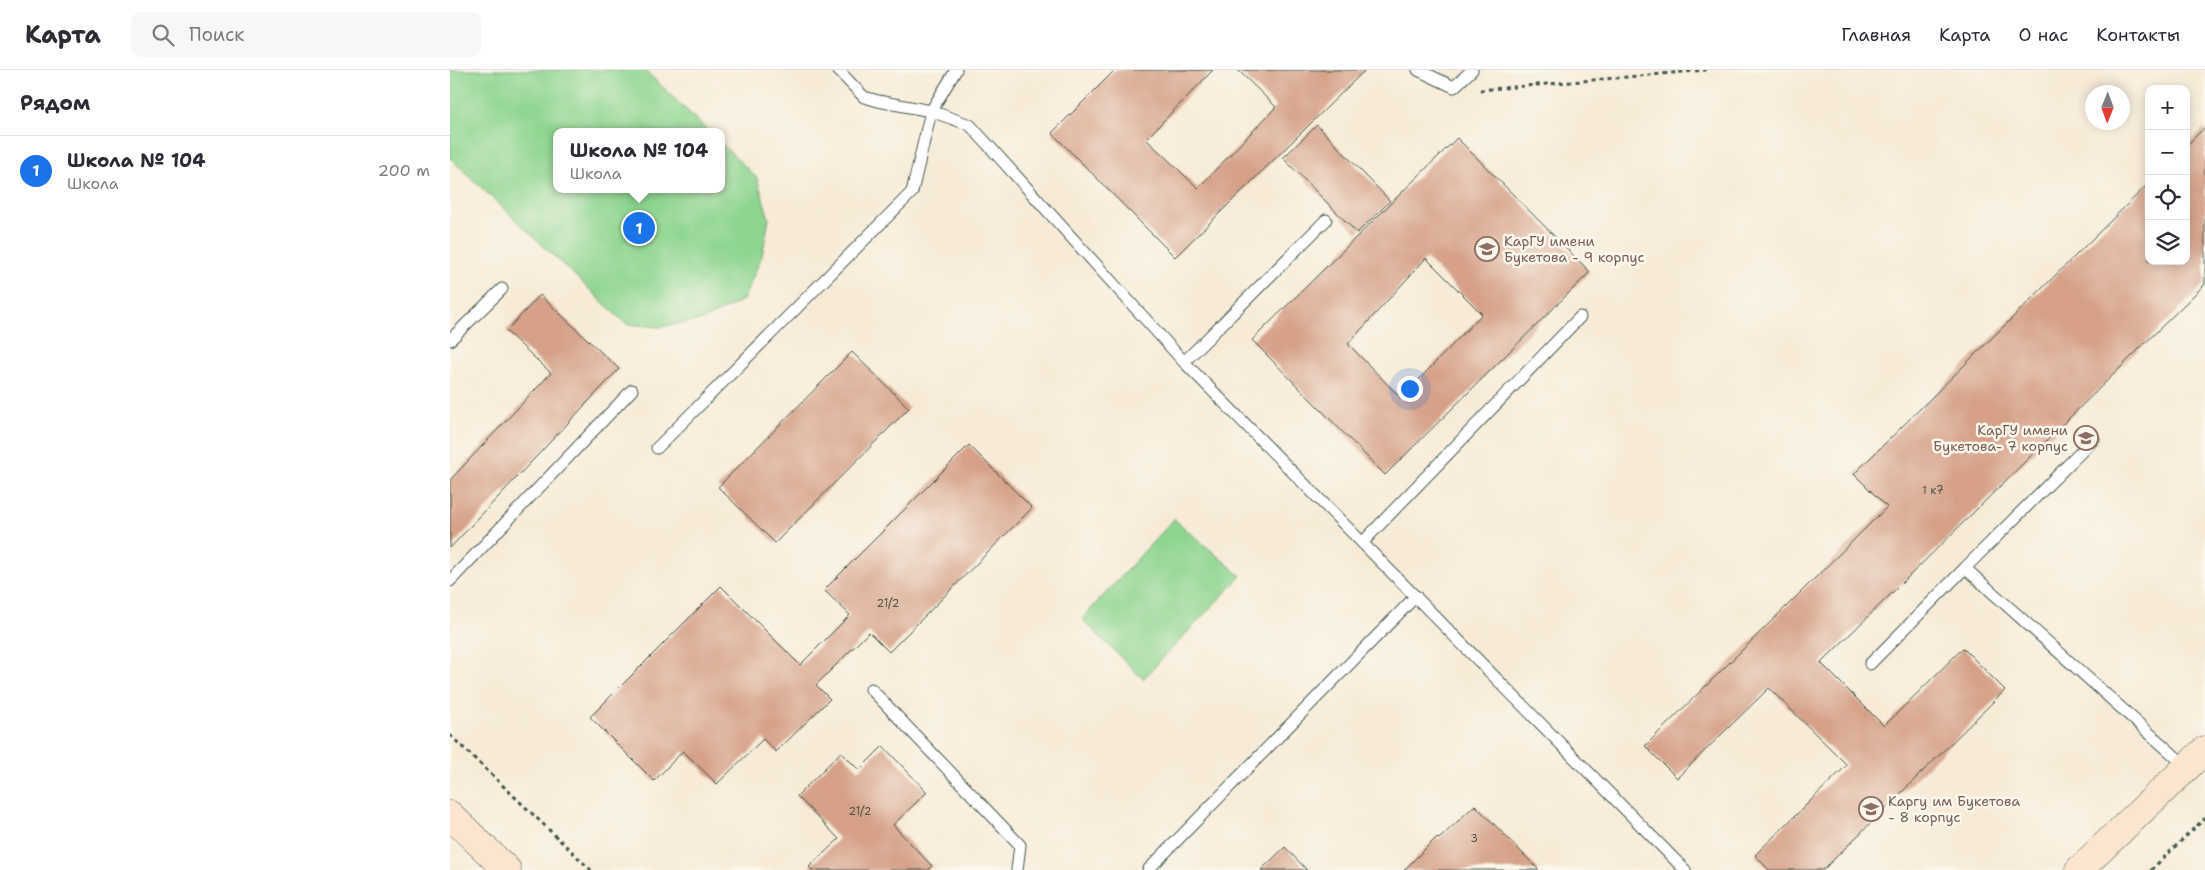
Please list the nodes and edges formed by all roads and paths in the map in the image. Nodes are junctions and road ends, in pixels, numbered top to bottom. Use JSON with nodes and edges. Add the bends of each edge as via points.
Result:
{"nodes":[{"id":1,"x":838,"y":70,"type":"edge"},
{"id":2,"x":956,"y":70,"type":"edge"},
{"id":3,"x":1418,"y":70,"type":"edge"},
{"id":4,"x":1472,"y":70,"type":"edge"},
{"id":5,"x":1706,"y":70,"type":"edge"},
{"id":6,"x":1454,"y":87,"type":"junction"},
{"id":7,"x":931,"y":111,"type":"junction"},
{"id":8,"x":1326,"y":220,"type":"dead end"},
{"id":9,"x":502,"y":289,"type":"dead end"},
{"id":10,"x":1580,"y":317,"type":"dead end"},
{"id":11,"x":450,"y":340,"type":"edge"},
{"id":12,"x":1184,"y":362,"type":"junction"},
{"id":13,"x":632,"y":390,"type":"dead end"},
{"id":14,"x":2094,"y":439,"type":"dead end"},
{"id":15,"x":657,"y":448,"type":"dead end"},
{"id":16,"x":1363,"y":542,"type":"junction"},
{"id":17,"x":1965,"y":568,"type":"junction"},
{"id":18,"x":450,"y":582,"type":"edge"},
{"id":19,"x":1416,"y":596,"type":"junction"},
{"id":20,"x":1870,"y":664,"type":"dead end"},
{"id":21,"x":871,"y":689,"type":"dead end"},
{"id":22,"x":450,"y":735,"type":"edge"},
{"id":23,"x":2196,"y":759,"type":"edge"},
{"id":24,"x":450,"y":815,"type":"edge"},
{"id":25,"x":2205,"y":818,"type":"edge"},
{"id":26,"x":507,"y":870,"type":"edge"},
{"id":27,"x":591,"y":870,"type":"edge"},
{"id":28,"x":1017,"y":870,"type":"edge"},
{"id":29,"x":1148,"y":870,"type":"edge"},
{"id":30,"x":1685,"y":870,"type":"edge"},
{"id":31,"x":2079,"y":870,"type":"edge"},
{"id":32,"x":2151,"y":870,"type":"edge"}],
"edges":[{"from":1,"to":7,"type":"lane","via":[[864,97]]},
{"from":2,"to":7,"type":"lane"},
{"from":3,"to":6,"type":"lane"},
{"from":4,"to":6,"type":"lane"},
{"from":5,"to":6,"type":"path","via":[[1475,90]]},
{"from":7,"to":12,"type":"lane","via":[[970,125]]},
{"from":7,"to":15,"type":"lane","via":[[912,192]]},
{"from":8,"to":12,"type":"lane"},
{"from":9,"to":11,"type":"lane"},
{"from":10,"to":16,"type":"lane"},
{"from":12,"to":16,"type":"lane"},
{"from":13,"to":18,"type":"lane"},
{"from":14,"to":17,"type":"lane"},
{"from":16,"to":19,"type":"lane"},
{"from":17,"to":20,"type":"lane"},
{"from":17,"to":23,"type":"lane"},
{"from":19,"to":29,"type":"lane"},
{"from":19,"to":30,"type":"lane"},
{"from":21,"to":28,"type":"lane","via":[[1020,845]]},
{"from":22,"to":27,"type":"path"},
{"from":23,"to":31,"type":"main road"},
{"from":24,"to":26,"type":"main road"},
{"from":25,"to":32,"type":"path"}]}
